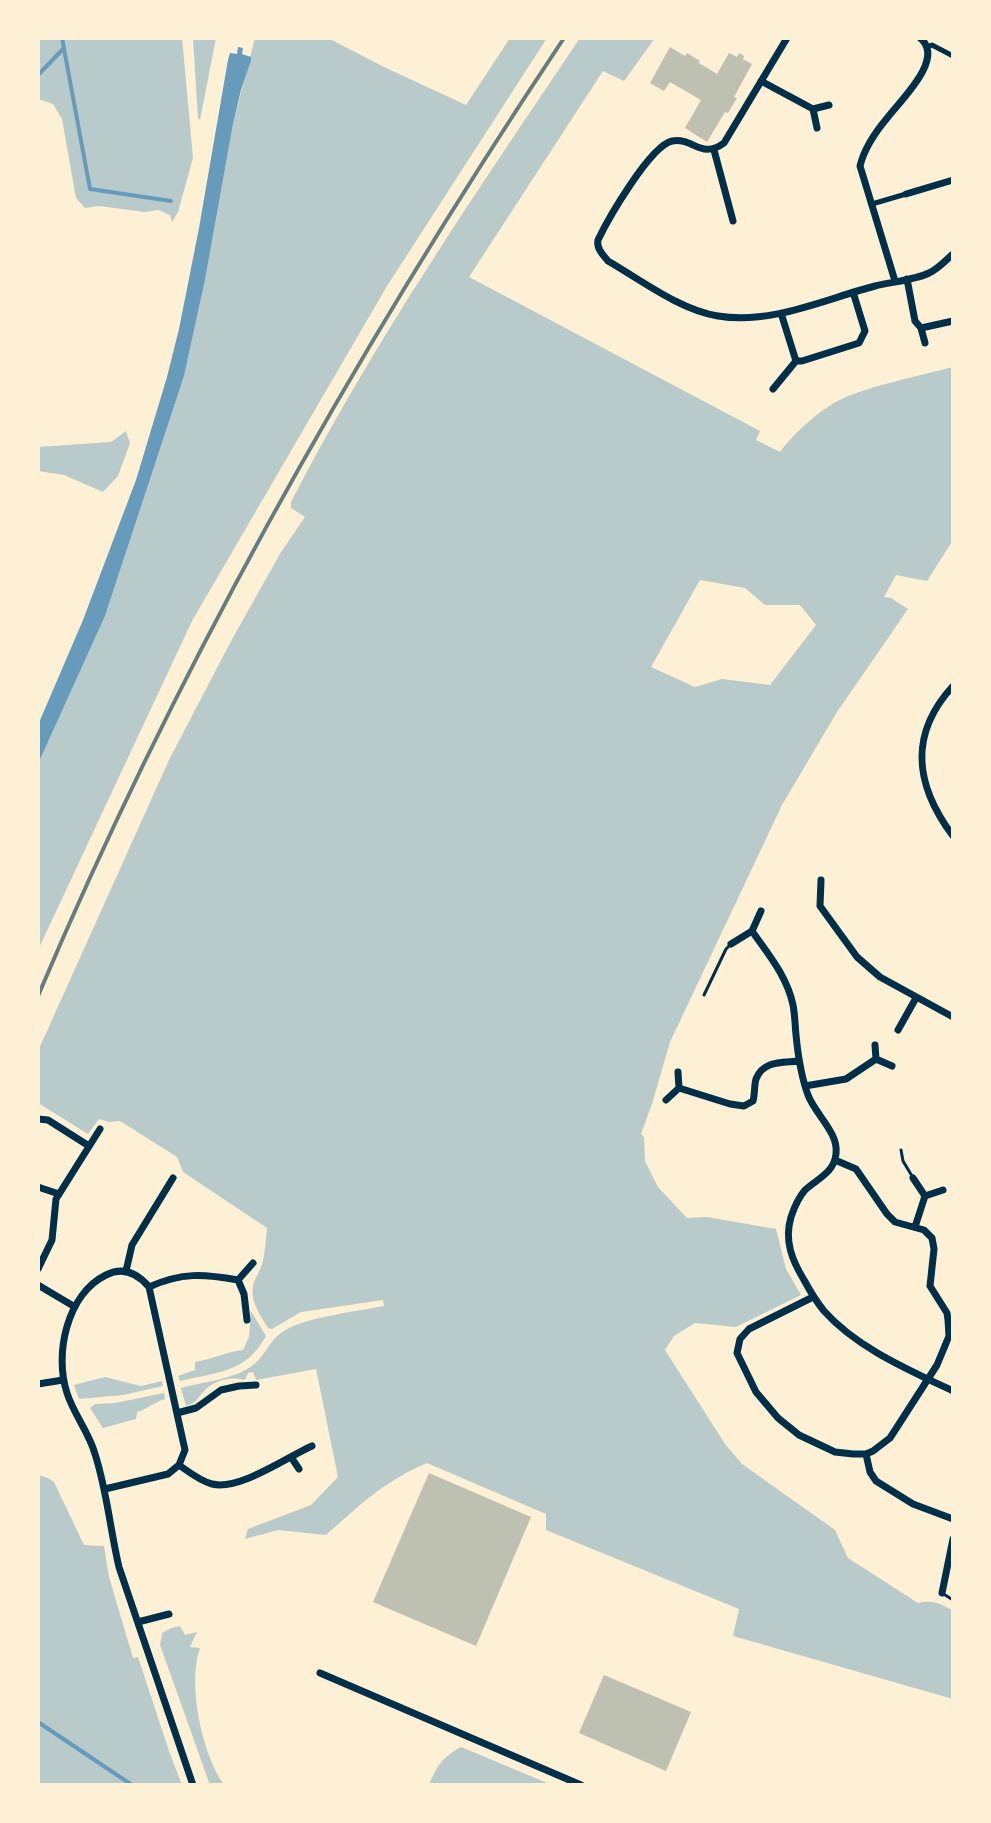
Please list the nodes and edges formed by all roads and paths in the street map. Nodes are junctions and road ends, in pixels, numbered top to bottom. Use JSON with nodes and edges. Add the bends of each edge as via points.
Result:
{"nodes":[{"id":1,"x":787,"y":38,"type":"edge"},
{"id":2,"x":920,"y":38,"type":"edge"},
{"id":3,"x":936,"y":38,"type":"edge"},
{"id":4,"x":930,"y":46,"type":"junction"},
{"id":5,"x":953,"y":56,"type":"edge"},
{"id":6,"x":761,"y":81,"type":"junction"},
{"id":7,"x":829,"y":105,"type":"dead end"},
{"id":8,"x":813,"y":109,"type":"junction"},
{"id":9,"x":817,"y":128,"type":"dead end"},
{"id":10,"x":714,"y":150,"type":"junction"},
{"id":11,"x":953,"y":180,"type":"edge"},
{"id":12,"x":906,"y":194,"type":"joint"},
{"id":13,"x":872,"y":204,"type":"junction"},
{"id":14,"x":733,"y":221,"type":"dead end"},
{"id":15,"x":953,"y":254,"type":"edge"},
{"id":16,"x":907,"y":279,"type":"junction"},
{"id":17,"x":895,"y":281,"type":"junction"},
{"id":18,"x":853,"y":292,"type":"junction"},
{"id":19,"x":781,"y":313,"type":"junction"},
{"id":20,"x":953,"y":321,"type":"edge"},
{"id":21,"x":921,"y":328,"type":"junction"},
{"id":22,"x":925,"y":343,"type":"dead end"},
{"id":23,"x":796,"y":361,"type":"junction"},
{"id":24,"x":773,"y":389,"type":"dead end"},
{"id":25,"x":953,"y":686,"type":"edge"},
{"id":26,"x":953,"y":836,"type":"edge"},
{"id":27,"x":821,"y":880,"type":"dead end"},
{"id":28,"x":761,"y":911,"type":"dead end"},
{"id":29,"x":752,"y":931,"type":"junction"},
{"id":30,"x":731,"y":944,"type":"joint"},
{"id":31,"x":704,"y":995,"type":"dead end"},
{"id":32,"x":916,"y":998,"type":"junction"},
{"id":33,"x":953,"y":1017,"type":"edge"},
{"id":34,"x":898,"y":1030,"type":"dead end"},
{"id":35,"x":875,"y":1045,"type":"dead end"},
{"id":36,"x":876,"y":1059,"type":"junction"},
{"id":37,"x":799,"y":1061,"type":"junction"},
{"id":38,"x":892,"y":1066,"type":"dead end"},
{"id":39,"x":678,"y":1072,"type":"dead end"},
{"id":40,"x":805,"y":1086,"type":"junction"},
{"id":41,"x":679,"y":1088,"type":"junction"},
{"id":42,"x":666,"y":1100,"type":"dead end"},
{"id":43,"x":38,"y":1119,"type":"edge"},
{"id":44,"x":100,"y":1129,"type":"dead end"},
{"id":45,"x":89,"y":1146,"type":"junction"},
{"id":46,"x":901,"y":1150,"type":"dead end"},
{"id":47,"x":835,"y":1160,"type":"junction"},
{"id":48,"x":173,"y":1178,"type":"dead end"},
{"id":49,"x":913,"y":1178,"type":"joint"},
{"id":50,"x":38,"y":1187,"type":"edge"},
{"id":51,"x":943,"y":1190,"type":"dead end"},
{"id":52,"x":59,"y":1194,"type":"junction"},
{"id":53,"x":925,"y":1196,"type":"junction"},
{"id":54,"x":915,"y":1227,"type":"junction"},
{"id":55,"x":253,"y":1263,"type":"dead end"},
{"id":56,"x":38,"y":1269,"type":"edge"},
{"id":57,"x":126,"y":1271,"type":"junction"},
{"id":58,"x":238,"y":1280,"type":"junction"},
{"id":59,"x":38,"y":1285,"type":"edge"},
{"id":60,"x":149,"y":1287,"type":"junction"},
{"id":61,"x":813,"y":1297,"type":"junction"},
{"id":62,"x":75,"y":1307,"type":"junction"},
{"id":63,"x":950,"y":1311,"type":"edge"},
{"id":64,"x":247,"y":1320,"type":"dead end"},
{"id":65,"x":928,"y":1379,"type":"junction"},
{"id":66,"x":63,"y":1380,"type":"junction"},
{"id":67,"x":38,"y":1384,"type":"edge"},
{"id":68,"x":256,"y":1385,"type":"dead end"},
{"id":69,"x":953,"y":1391,"type":"edge"},
{"id":70,"x":177,"y":1413,"type":"junction"},
{"id":71,"x":312,"y":1446,"type":"dead end"},
{"id":72,"x":866,"y":1454,"type":"junction"},
{"id":73,"x":291,"y":1457,"type":"junction"},
{"id":74,"x":179,"y":1465,"type":"junction"},
{"id":75,"x":299,"y":1469,"type":"dead end"},
{"id":76,"x":105,"y":1489,"type":"junction"},
{"id":77,"x":953,"y":1519,"type":"edge"},
{"id":78,"x":953,"y":1539,"type":"edge"},
{"id":79,"x":942,"y":1593,"type":"joint"},
{"id":80,"x":953,"y":1600,"type":"edge"},
{"id":81,"x":169,"y":1614,"type":"dead end"},
{"id":82,"x":138,"y":1622,"type":"junction"},
{"id":83,"x":320,"y":1673,"type":"dead end"},
{"id":84,"x":193,"y":1785,"type":"edge"},
{"id":85,"x":581,"y":1785,"type":"edge"}],
"edges":[{"from":1,"to":6,"type":"street"},
{"from":2,"to":4,"type":"street"},
{"from":3,"to":4,"type":"street"},
{"from":4,"to":5,"type":"street"},
{"from":4,"to":13,"type":"street","via":[[914,87],[888,116],[862,159]]},
{"from":6,"to":8,"type":"street"},
{"from":6,"to":10,"type":"street","via":[[724,143]]},
{"from":7,"to":8,"type":"street"},
{"from":8,"to":9,"type":"street"},
{"from":10,"to":14,"type":"street"},
{"from":10,"to":19,"type":"street","via":[[681,141],[661,148],[610,216],[599,249],[608,261],[704,312],[731,317]]},
{"from":11,"to":12,"type":"street"},
{"from":12,"to":13,"type":"street"},
{"from":13,"to":17,"type":"street"},
{"from":15,"to":16,"type":"street","via":[[933,272]]},
{"from":16,"to":17,"type":"street"},
{"from":16,"to":21,"type":"street"},
{"from":17,"to":18,"type":"street"},
{"from":18,"to":19,"type":"street"},
{"from":18,"to":23,"type":"street","via":[[865,331],[859,343]]},
{"from":19,"to":23,"type":"street"},
{"from":20,"to":21,"type":"street"},
{"from":21,"to":22,"type":"street"},
{"from":23,"to":24,"type":"street"},
{"from":25,"to":26,"type":"street","via":[[929,719],[921,758],[929,798]]},
{"from":27,"to":32,"type":"street","via":[[820,906],[857,957]]},
{"from":28,"to":29,"type":"street"},
{"from":29,"to":30,"type":"street"},
{"from":29,"to":37,"type":"street","via":[[788,986]]},
{"from":30,"to":31,"type":"lane"},
{"from":32,"to":33,"type":"street"},
{"from":32,"to":34,"type":"street"},
{"from":35,"to":36,"type":"street"},
{"from":36,"to":38,"type":"street"},
{"from":36,"to":40,"type":"street","via":[[846,1079]]},
{"from":37,"to":40,"type":"street"},
{"from":37,"to":41,"type":"street","via":[[765,1067],[753,1101],[744,1106]]},
{"from":39,"to":41,"type":"street"},
{"from":40,"to":47,"type":"street","via":[[834,1139]]},
{"from":41,"to":42,"type":"street"},
{"from":43,"to":45,"type":"street"},
{"from":44,"to":45,"type":"street"},
{"from":45,"to":52,"type":"street"},
{"from":46,"to":49,"type":"lane"},
{"from":47,"to":54,"type":"street","via":[[856,1169],[895,1222]]},
{"from":47,"to":61,"type":"street","via":[[800,1196],[789,1224],[792,1257]]},
{"from":48,"to":57,"type":"street","via":[[132,1245]]},
{"from":49,"to":53,"type":"street"},
{"from":50,"to":52,"type":"street"},
{"from":51,"to":53,"type":"street"},
{"from":52,"to":56,"type":"street","via":[[52,1240]]},
{"from":53,"to":54,"type":"street"},
{"from":54,"to":63,"type":"street","via":[[933,1242],[930,1286]]},
{"from":55,"to":58,"type":"street"},
{"from":57,"to":60,"type":"street"},
{"from":57,"to":62,"type":"street","via":[[102,1277]]},
{"from":58,"to":60,"type":"street","via":[[199,1274]]},
{"from":58,"to":64,"type":"street"},
{"from":59,"to":62,"type":"street"},
{"from":60,"to":70,"type":"street"},
{"from":61,"to":65,"type":"street","via":[[845,1330]]},
{"from":61,"to":72,"type":"street","via":[[749,1329],[737,1353],[765,1404],[799,1435],[844,1454]]},
{"from":62,"to":66,"type":"street","via":[[63,1342]]},
{"from":63,"to":65,"type":"street","via":[[949,1336]]},
{"from":65,"to":69,"type":"street"},
{"from":65,"to":72,"type":"street","via":[[890,1438]]},
{"from":66,"to":67,"type":"street"},
{"from":66,"to":76,"type":"street"},
{"from":68,"to":70,"type":"street","via":[[221,1390],[196,1408]]},
{"from":70,"to":74,"type":"street","via":[[185,1450]]},
{"from":71,"to":73,"type":"street"},
{"from":72,"to":77,"type":"street","via":[[876,1481],[922,1509]]},
{"from":73,"to":74,"type":"street","via":[[222,1485]]},
{"from":73,"to":75,"type":"street"},
{"from":74,"to":76,"type":"street","via":[[168,1474]]},
{"from":76,"to":82,"type":"street","via":[[119,1567]]},
{"from":78,"to":79,"type":"street"},
{"from":79,"to":80,"type":"lane"},
{"from":81,"to":82,"type":"street"},
{"from":82,"to":84,"type":"street"},
{"from":83,"to":85,"type":"street"}]}
